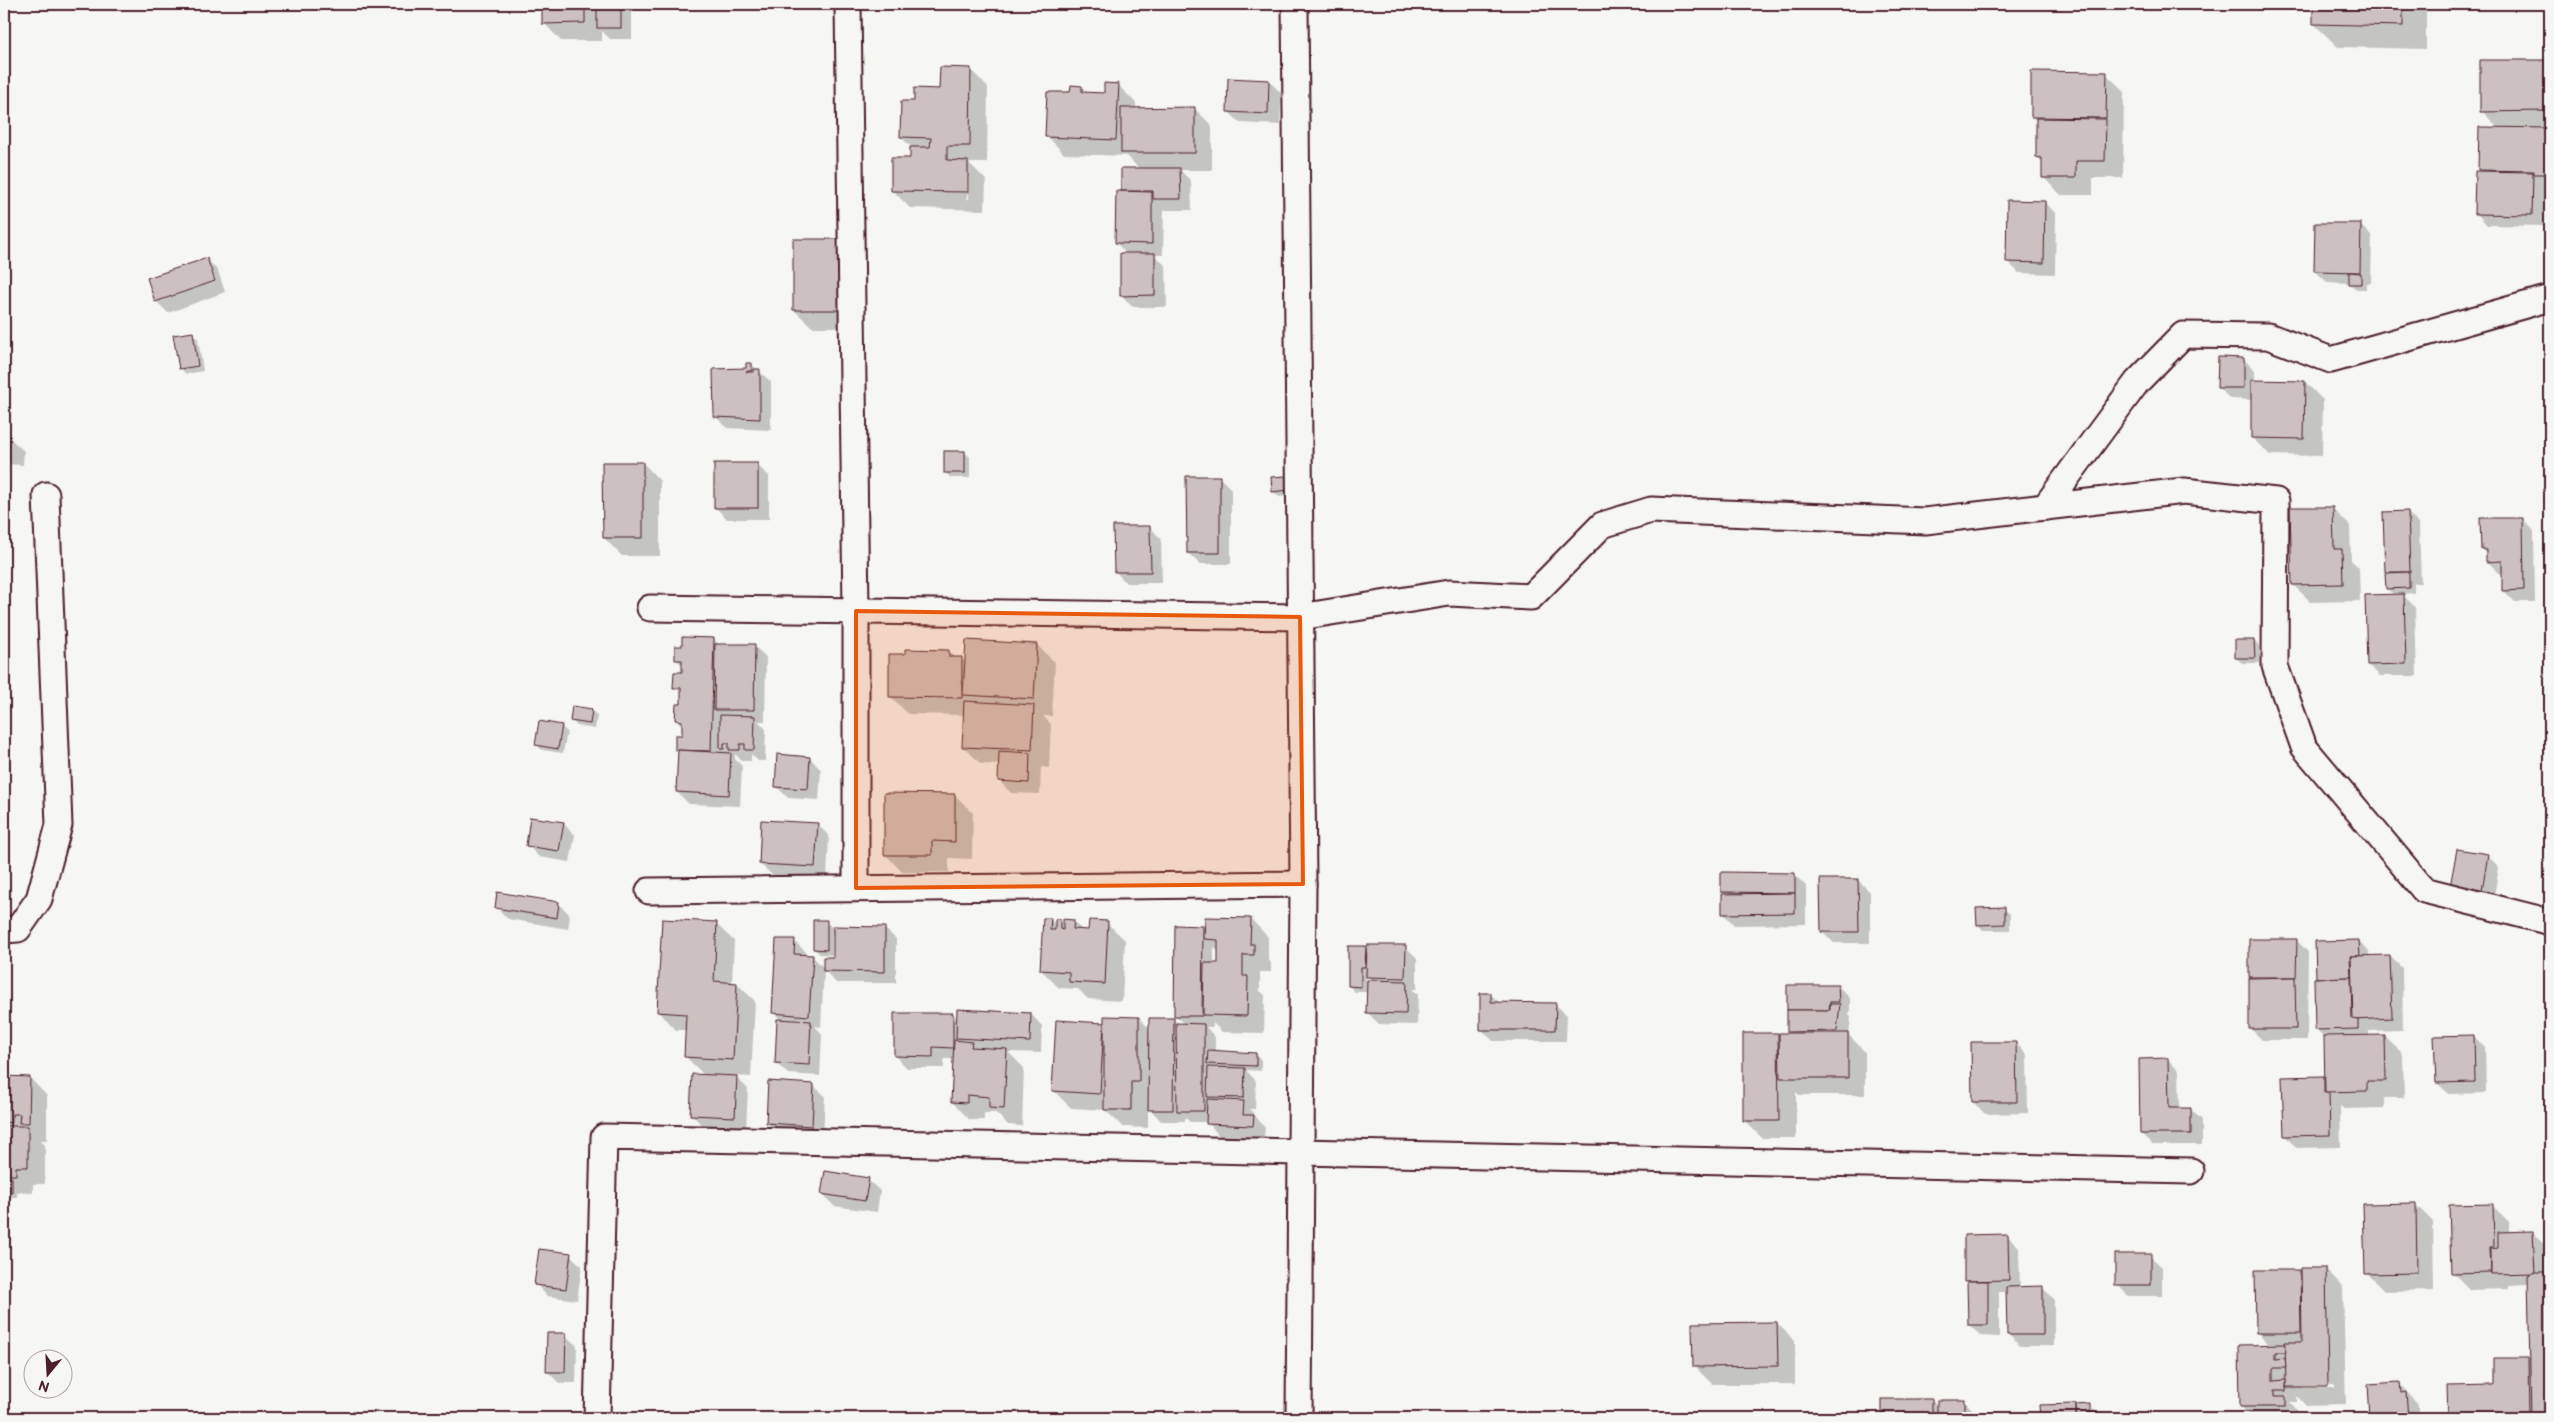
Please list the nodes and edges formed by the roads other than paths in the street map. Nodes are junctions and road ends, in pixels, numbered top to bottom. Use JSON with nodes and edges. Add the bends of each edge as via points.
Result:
{"nodes":[{"id":1,"x":848,"y":4,"type":"edge"},
{"id":2,"x":1295,"y":4,"type":"edge"},
{"id":3,"x":2550,"y":298,"type":"edge"},
{"id":4,"x":46,"y":495,"type":"dead end"},
{"id":5,"x":2045,"y":507,"type":"junction"},
{"id":6,"x":650,"y":608,"type":"dead end"},
{"id":7,"x":856,"y":611,"type":"junction"},
{"id":8,"x":1300,"y":617,"type":"junction"},
{"id":9,"x":1302,"y":884,"type":"junction"},
{"id":10,"x":856,"y":888,"type":"junction"},
{"id":11,"x":649,"y":891,"type":"dead end"},
{"id":12,"x":2550,"y":922,"type":"edge"},
{"id":13,"x":4,"y":930,"type":"edge"},
{"id":14,"x":1300,"y":1151,"type":"junction"},
{"id":15,"x":2191,"y":1171,"type":"dead end"},
{"id":16,"x":597,"y":1418,"type":"edge"},
{"id":17,"x":1299,"y":1418,"type":"edge"}],
"edges":[{"from":1,"to":7,"type":"street"},
{"from":2,"to":8,"type":"street"},
{"from":3,"to":5,"type":"street","via":[[2331,360],[2268,336],[2184,335],[2137,382]]},
{"from":4,"to":13,"type":"street","via":[[59,825],[39,899],[18,930]]},
{"from":5,"to":8,"type":"street","via":[[1925,521],[1651,510],[1602,524],[1531,597],[1449,593]]},
{"from":5,"to":12,"type":"street","via":[[2184,491],[2276,501],[2275,666],[2304,746],[2424,890]]},
{"from":6,"to":7,"type":"street"},
{"from":7,"to":8,"type":"street"},
{"from":7,"to":10,"type":"street"},
{"from":8,"to":9,"type":"street"},
{"from":9,"to":10,"type":"street"},
{"from":9,"to":14,"type":"street"},
{"from":10,"to":11,"type":"street"},
{"from":14,"to":15,"type":"street"},
{"from":14,"to":16,"type":"street","via":[[604,1137]]},
{"from":14,"to":17,"type":"street"}]}
